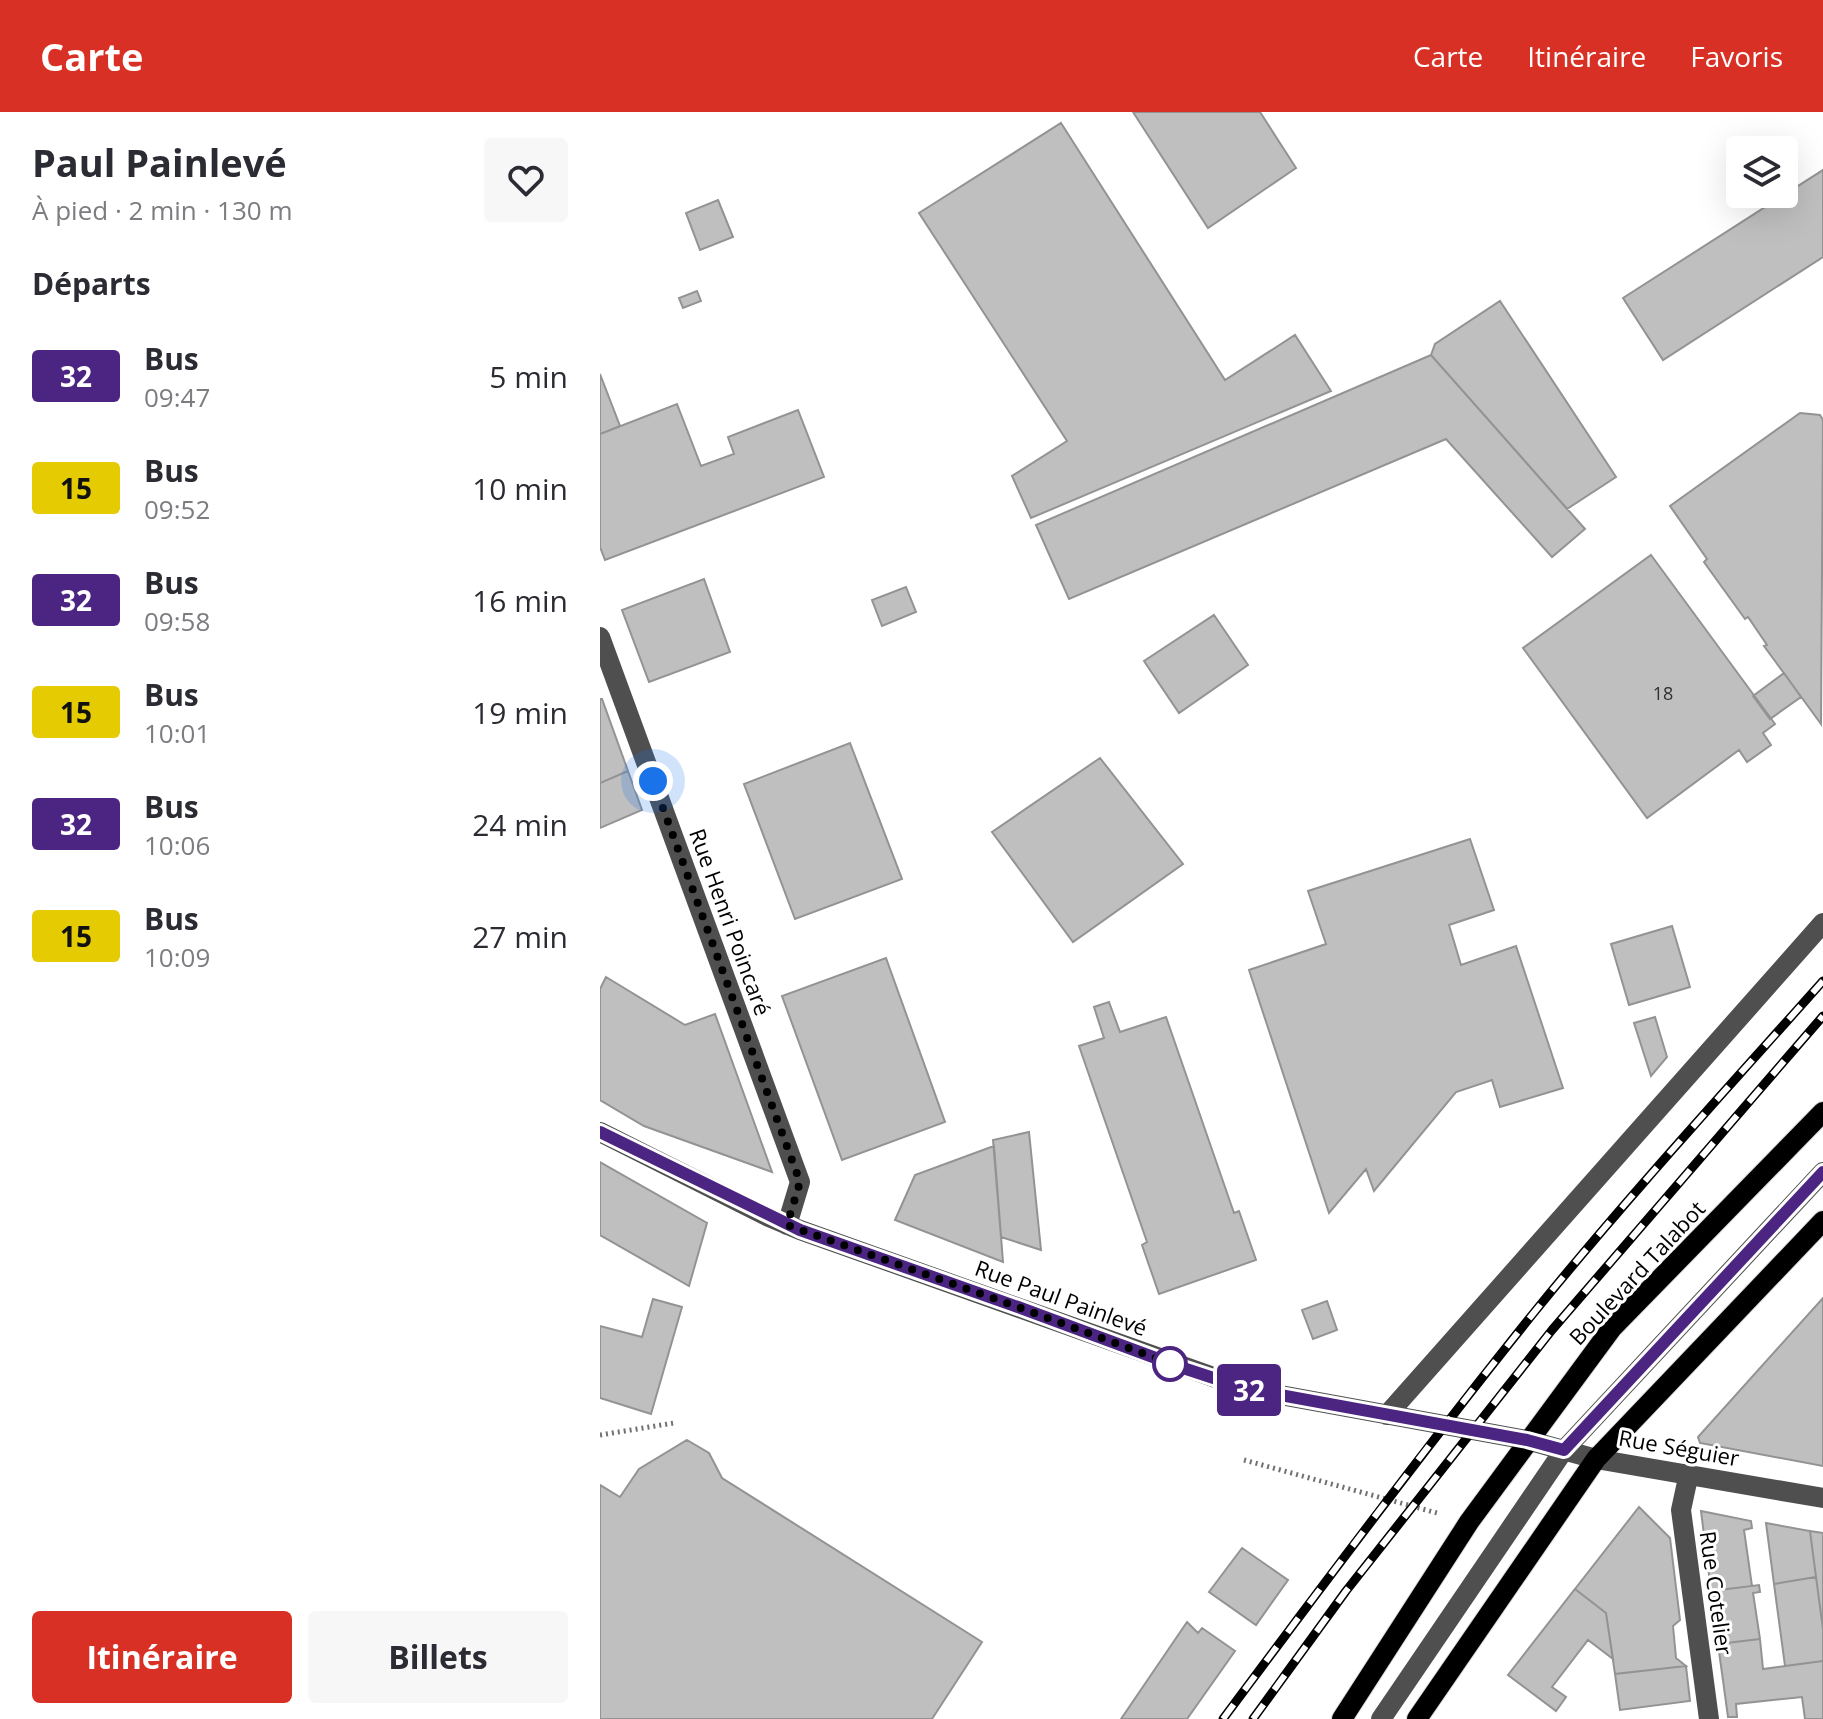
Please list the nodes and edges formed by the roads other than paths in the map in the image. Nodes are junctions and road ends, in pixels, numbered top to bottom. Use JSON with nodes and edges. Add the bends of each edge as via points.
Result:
{"nodes":[{"id":1,"x":600,"y":637,"type":"edge"},
{"id":2,"x":1823,"y":923,"type":"edge"},
{"id":3,"x":1823,"y":1112,"type":"edge"},
{"id":4,"x":600,"y":1132,"type":"edge"},
{"id":5,"x":1823,"y":1172,"type":"edge"},
{"id":6,"x":1823,"y":1221,"type":"edge"},
{"id":7,"x":787,"y":1225,"type":"junction"},
{"id":8,"x":1387,"y":1415,"type":"junction"},
{"id":9,"x":1527,"y":1440,"type":"junction"},
{"id":10,"x":1564,"y":1450,"type":"junction"},
{"id":11,"x":1596,"y":1459,"type":"junction"},
{"id":12,"x":1689,"y":1473,"type":"junction"},
{"id":13,"x":1823,"y":1498,"type":"edge"},
{"id":14,"x":1342,"y":1719,"type":"edge"},
{"id":15,"x":1381,"y":1719,"type":"edge"},
{"id":16,"x":1417,"y":1719,"type":"edge"},
{"id":17,"x":1709,"y":1719,"type":"edge"}],
"edges":[{"from":1,"to":7,"type":"street","name":"Rue Henri Poincaré","via":[[800,1182]]},
{"from":2,"to":8,"type":"street"},
{"from":3,"to":9,"type":"main road","name":"Boulevard Talabot","via":[[1612,1328]]},
{"from":4,"to":7,"type":"street","name":"Rue Paul Painlevé"},
{"from":5,"to":10,"type":"street"},
{"from":6,"to":11,"type":"main road"},
{"from":7,"to":8,"type":"street","name":"Rue Paul Painlevé","via":[[1247,1389]]},
{"from":8,"to":9,"type":"street","name":"Rue Paul Painlevé"},
{"from":9,"to":10,"type":"street","name":"Rue Séguier"},
{"from":9,"to":14,"type":"main road","name":"Boulevard Talabot"},
{"from":10,"to":11,"type":"street","name":"Rue Séguier"},
{"from":10,"to":15,"type":"street"},
{"from":11,"to":12,"type":"street","name":"Rue Séguier"},
{"from":11,"to":16,"type":"main road"},
{"from":12,"to":13,"type":"street","name":"Rue Séguier"},
{"from":12,"to":17,"type":"street","name":"Rue Cotelier","via":[[1681,1510]]}]}
